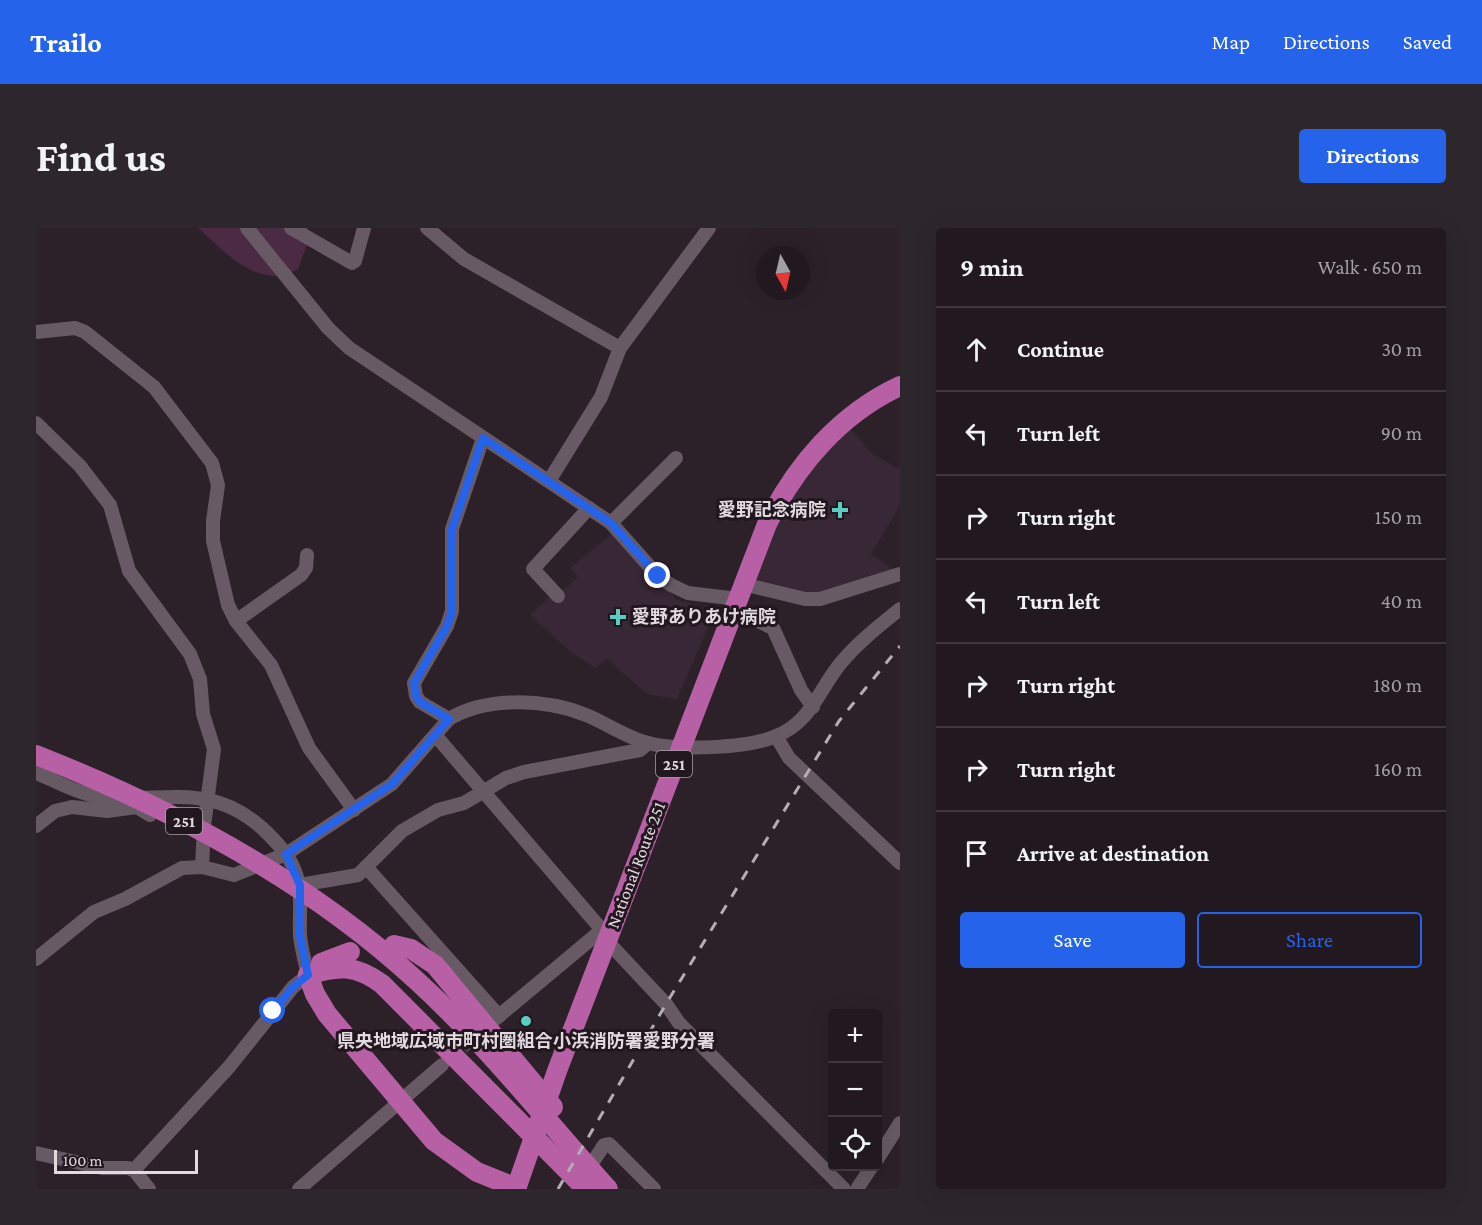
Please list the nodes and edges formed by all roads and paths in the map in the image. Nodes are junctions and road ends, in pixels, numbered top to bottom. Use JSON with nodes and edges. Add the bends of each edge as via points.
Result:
{"nodes":[{"id":1,"x":247,"y":228,"type":"edge"},
{"id":2,"x":291,"y":228,"type":"edge"},
{"id":3,"x":364,"y":228,"type":"edge"},
{"id":4,"x":427,"y":228,"type":"edge"},
{"id":5,"x":709,"y":228,"type":"edge"},
{"id":6,"x":36,"y":332,"type":"edge"},
{"id":7,"x":620,"y":348,"type":"junction"},
{"id":8,"x":900,"y":386,"type":"edge"},
{"id":9,"x":36,"y":423,"type":"edge"},
{"id":10,"x":483,"y":438,"type":"junction"},
{"id":11,"x":676,"y":458,"type":"dead end"},
{"id":12,"x":549,"y":481,"type":"junction"},
{"id":13,"x":589,"y":508,"type":"junction"},
{"id":14,"x":611,"y":523,"type":"junction"},
{"id":15,"x":307,"y":555,"type":"dead end"},
{"id":16,"x":900,"y":574,"type":"edge"},
{"id":17,"x":558,"y":596,"type":"dead end"},
{"id":18,"x":738,"y":598,"type":"junction"},
{"id":19,"x":900,"y":609,"type":"edge"},
{"id":20,"x":236,"y":621,"type":"junction"},
{"id":21,"x":813,"y":707,"type":"junction"},
{"id":22,"x":449,"y":719,"type":"junction"},
{"id":23,"x":436,"y":736,"type":"junction"},
{"id":24,"x":776,"y":736,"type":"junction"},
{"id":25,"x":648,"y":743,"type":"junction"},
{"id":26,"x":681,"y":746,"type":"junction"},
{"id":27,"x":36,"y":754,"type":"edge"},
{"id":28,"x":36,"y":772,"type":"edge"},
{"id":29,"x":482,"y":792,"type":"junction"},
{"id":30,"x":207,"y":799,"type":"junction"},
{"id":31,"x":354,"y":810,"type":"junction"},
{"id":32,"x":36,"y":826,"type":"edge"},
{"id":33,"x":204,"y":826,"type":"junction"},
{"id":34,"x":286,"y":854,"type":"junction"},
{"id":35,"x":900,"y":863,"type":"edge"},
{"id":36,"x":202,"y":867,"type":"junction"},
{"id":37,"x":366,"y":867,"type":"junction"},
{"id":38,"x":300,"y":885,"type":"junction"},
{"id":39,"x":606,"y":935,"type":"junction"},
{"id":40,"x":350,"y":952,"type":"dead end"},
{"id":41,"x":391,"y":956,"type":"junction"},
{"id":42,"x":36,"y":959,"type":"edge"},
{"id":43,"x":308,"y":975,"type":"junction"},
{"id":44,"x":442,"y":1065,"type":"tunnel mouth"},
{"id":45,"x":401,"y":1102,"type":"junction"},
{"id":46,"x":529,"y":1106,"type":"junction"},
{"id":47,"x":900,"y":1123,"type":"edge"},
{"id":48,"x":882,"y":1152,"type":"edge"},
{"id":49,"x":36,"y":1153,"type":"edge"},
{"id":50,"x":134,"y":1170,"type":"junction"},
{"id":51,"x":869,"y":1171,"type":"edge"},
{"id":52,"x":587,"y":1181,"type":"edge"},
{"id":53,"x":148,"y":1189,"type":"edge"},
{"id":54,"x":299,"y":1189,"type":"edge"},
{"id":55,"x":517,"y":1189,"type":"edge"},
{"id":56,"x":608,"y":1189,"type":"edge"},
{"id":57,"x":616,"y":1189,"type":"edge"},
{"id":58,"x":654,"y":1189,"type":"edge"},
{"id":59,"x":844,"y":1189,"type":"edge"},
{"id":60,"x":857,"y":1189,"type":"edge"}],
"edges":[{"from":1,"to":10,"type":"street","via":[[328,328],[349,348]]},
{"from":2,"to":3,"type":"street","via":[[352,263]]},
{"from":4,"to":7,"type":"street","via":[[464,258]]},
{"from":5,"to":7,"type":"street"},
{"from":6,"to":20,"type":"street","via":[[75,328],[85,332],[154,387],[186,426],[212,464],[218,485],[213,542],[225,596]]},
{"from":7,"to":12,"type":"street","via":[[601,397]]},
{"from":8,"to":18,"type":"highway","name":"National Route 251","number":"251","via":[[832,433],[803,462],[779,500]]},
{"from":9,"to":30,"type":"street","via":[[80,466],[110,505],[129,571],[190,654],[200,679],[203,714],[214,749]]},
{"from":10,"to":12,"type":"street"},
{"from":10,"to":22,"type":"street","via":[[452,529],[452,611],[414,683],[420,702]]},
{"from":11,"to":14,"type":"street"},
{"from":12,"to":13,"type":"street"},
{"from":13,"to":14,"type":"street"},
{"from":13,"to":17,"type":"street","via":[[533,569]]},
{"from":14,"to":18,"type":"street","via":[[658,576],[671,585],[688,593]]},
{"from":15,"to":20,"type":"street","via":[[306,568],[290,585]]},
{"from":16,"to":18,"type":"street","via":[[820,599]]},
{"from":18,"to":21,"type":"street","via":[[773,628],[801,690]]},
{"from":18,"to":26,"type":"highway","name":"National Route 251","number":"251"},
{"from":19,"to":21,"type":"street","via":[[856,645]]},
{"from":20,"to":31,"type":"street","via":[[271,666],[309,748]]},
{"from":21,"to":24,"type":"street"},
{"from":22,"to":23,"type":"street"},
{"from":22,"to":25,"type":"street","via":[[483,706],[545,705],[585,714]]},
{"from":23,"to":29,"type":"street"},
{"from":23,"to":31,"type":"street","via":[[392,784]]},
{"from":24,"to":26,"type":"street","via":[[740,745]]},
{"from":24,"to":35,"type":"street","via":[[789,758]]},
{"from":25,"to":26,"type":"street"},
{"from":25,"to":29,"type":"street","via":[[640,750],[524,772]]},
{"from":26,"to":39,"type":"highway","name":"National Route 251","number":"251"},
{"from":27,"to":41,"type":"highway","number":"251","via":[[154,804],[205,832]]},
{"from":28,"to":30,"type":"street","via":[[93,795]]},
{"from":29,"to":37,"type":"street","via":[[464,803],[438,810],[402,831]]},
{"from":29,"to":39,"type":"street"},
{"from":30,"to":33,"type":"street"},
{"from":30,"to":34,"type":"street","via":[[252,820]]},
{"from":31,"to":34,"type":"street"},
{"from":32,"to":33,"type":"street","via":[[55,811],[72,807],[107,811],[137,807],[176,827]]},
{"from":33,"to":36,"type":"street"},
{"from":34,"to":36,"type":"street","via":[[234,875]]},
{"from":34,"to":38,"type":"street"},
{"from":36,"to":42,"type":"street","via":[[182,868],[125,900],[94,912]]},
{"from":37,"to":38,"type":"street","via":[[358,875]]},
{"from":37,"to":39,"type":"street","via":[[496,1018]]},
{"from":38,"to":43,"type":"street","via":[[300,936]]},
{"from":39,"to":55,"type":"highway","name":"National Route 251","number":"251"},
{"from":39,"to":59,"type":"street","via":[[679,1023]]},
{"from":40,"to":43,"type":"highway","via":[[322,963]]},
{"from":41,"to":46,"type":"highway","number":"251","via":[[447,1023]]},
{"from":41,"to":46,"type":"highway","via":[[411,949],[435,964]]},
{"from":43,"to":45,"type":"highway","number":"251","via":[[327,1014]]},
{"from":43,"to":46,"type":"highway","via":[[343,967],[369,974]]},
{"from":43,"to":50,"type":"street","via":[[293,987],[229,1067]]},
{"from":44,"to":45,"type":"street"},
{"from":45,"to":54,"type":"street"},
{"from":45,"to":55,"type":"highway","number":"251","via":[[454,1158]]},
{"from":46,"to":52,"type":"highway"},
{"from":46,"to":52,"type":"highway"},
{"from":47,"to":48,"type":"street"},
{"from":49,"to":50,"type":"street","via":[[102,1168]]},
{"from":50,"to":53,"type":"street"},
{"from":51,"to":60,"type":"street"},
{"from":52,"to":56,"type":"highway"},
{"from":52,"to":57,"type":"highway"},
{"from":52,"to":58,"type":"street","via":[[607,1144]]}]}
